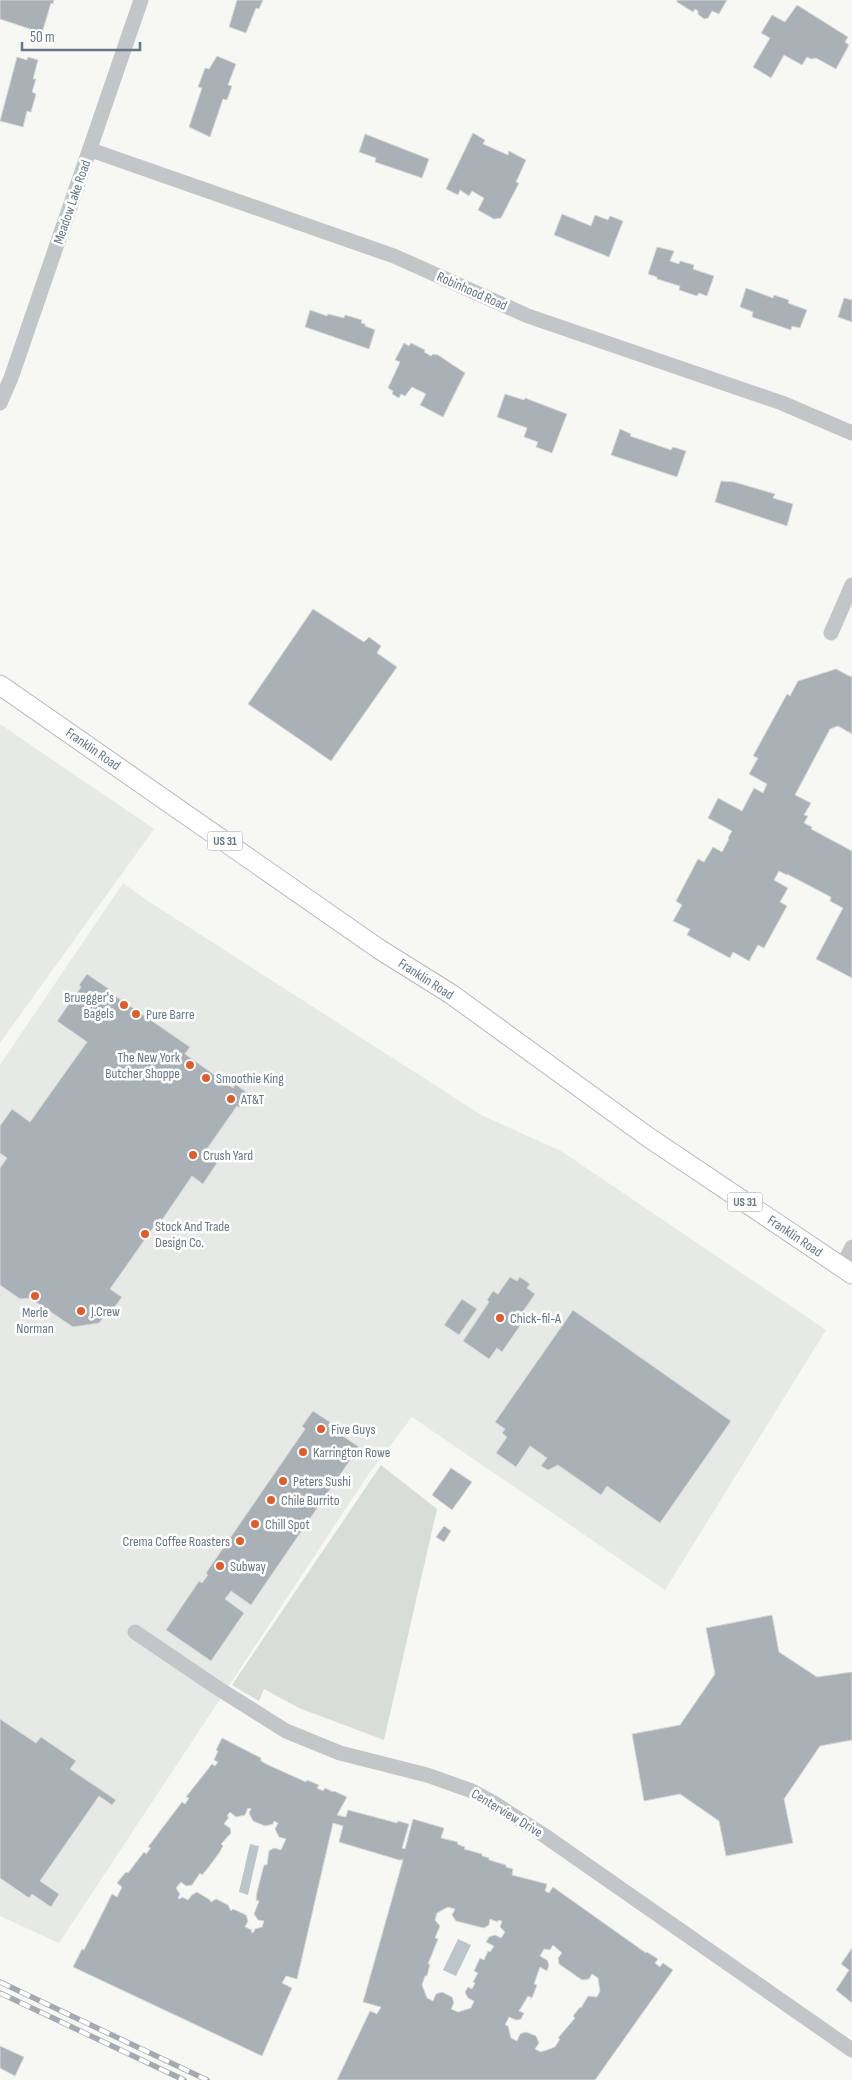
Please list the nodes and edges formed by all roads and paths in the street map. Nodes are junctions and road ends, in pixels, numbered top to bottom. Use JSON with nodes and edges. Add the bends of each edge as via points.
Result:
{"nodes":[{"id":1,"x":141,"y":0,"type":"edge"},
{"id":2,"x":91,"y":150,"type":"junction"},
{"id":3,"x":0,"y":403,"type":"edge"},
{"id":4,"x":852,"y":433,"type":"edge"},
{"id":5,"x":852,"y":585,"type":"edge"},
{"id":6,"x":831,"y":633,"type":"dead end"},
{"id":7,"x":0,"y":685,"type":"edge"},
{"id":8,"x":852,"y":1247,"type":"edge"},
{"id":9,"x":847,"y":1271,"type":"edge"},
{"id":10,"x":134,"y":1632,"type":"dead end"},
{"id":11,"x":852,"y":2050,"type":"edge"}],
"edges":[{"from":1,"to":2,"type":"street","name":"Meadow Lake Road"},
{"from":2,"to":3,"type":"street","name":"Meadow Lake Road"},
{"from":2,"to":4,"type":"street","name":"Robinhood Road","via":[[394,256],[528,316],[782,403]]},
{"from":5,"to":6,"type":"street"},
{"from":7,"to":9,"type":"main road","name":"Franklin Road","number":"US 31","via":[[379,949],[451,994],[648,1137]]},
{"from":8,"to":9,"type":"street"},
{"from":10,"to":11,"type":"street","name":"Centerview Drive","via":[[286,1731],[340,1753],[440,1779],[494,1802]]}]}
